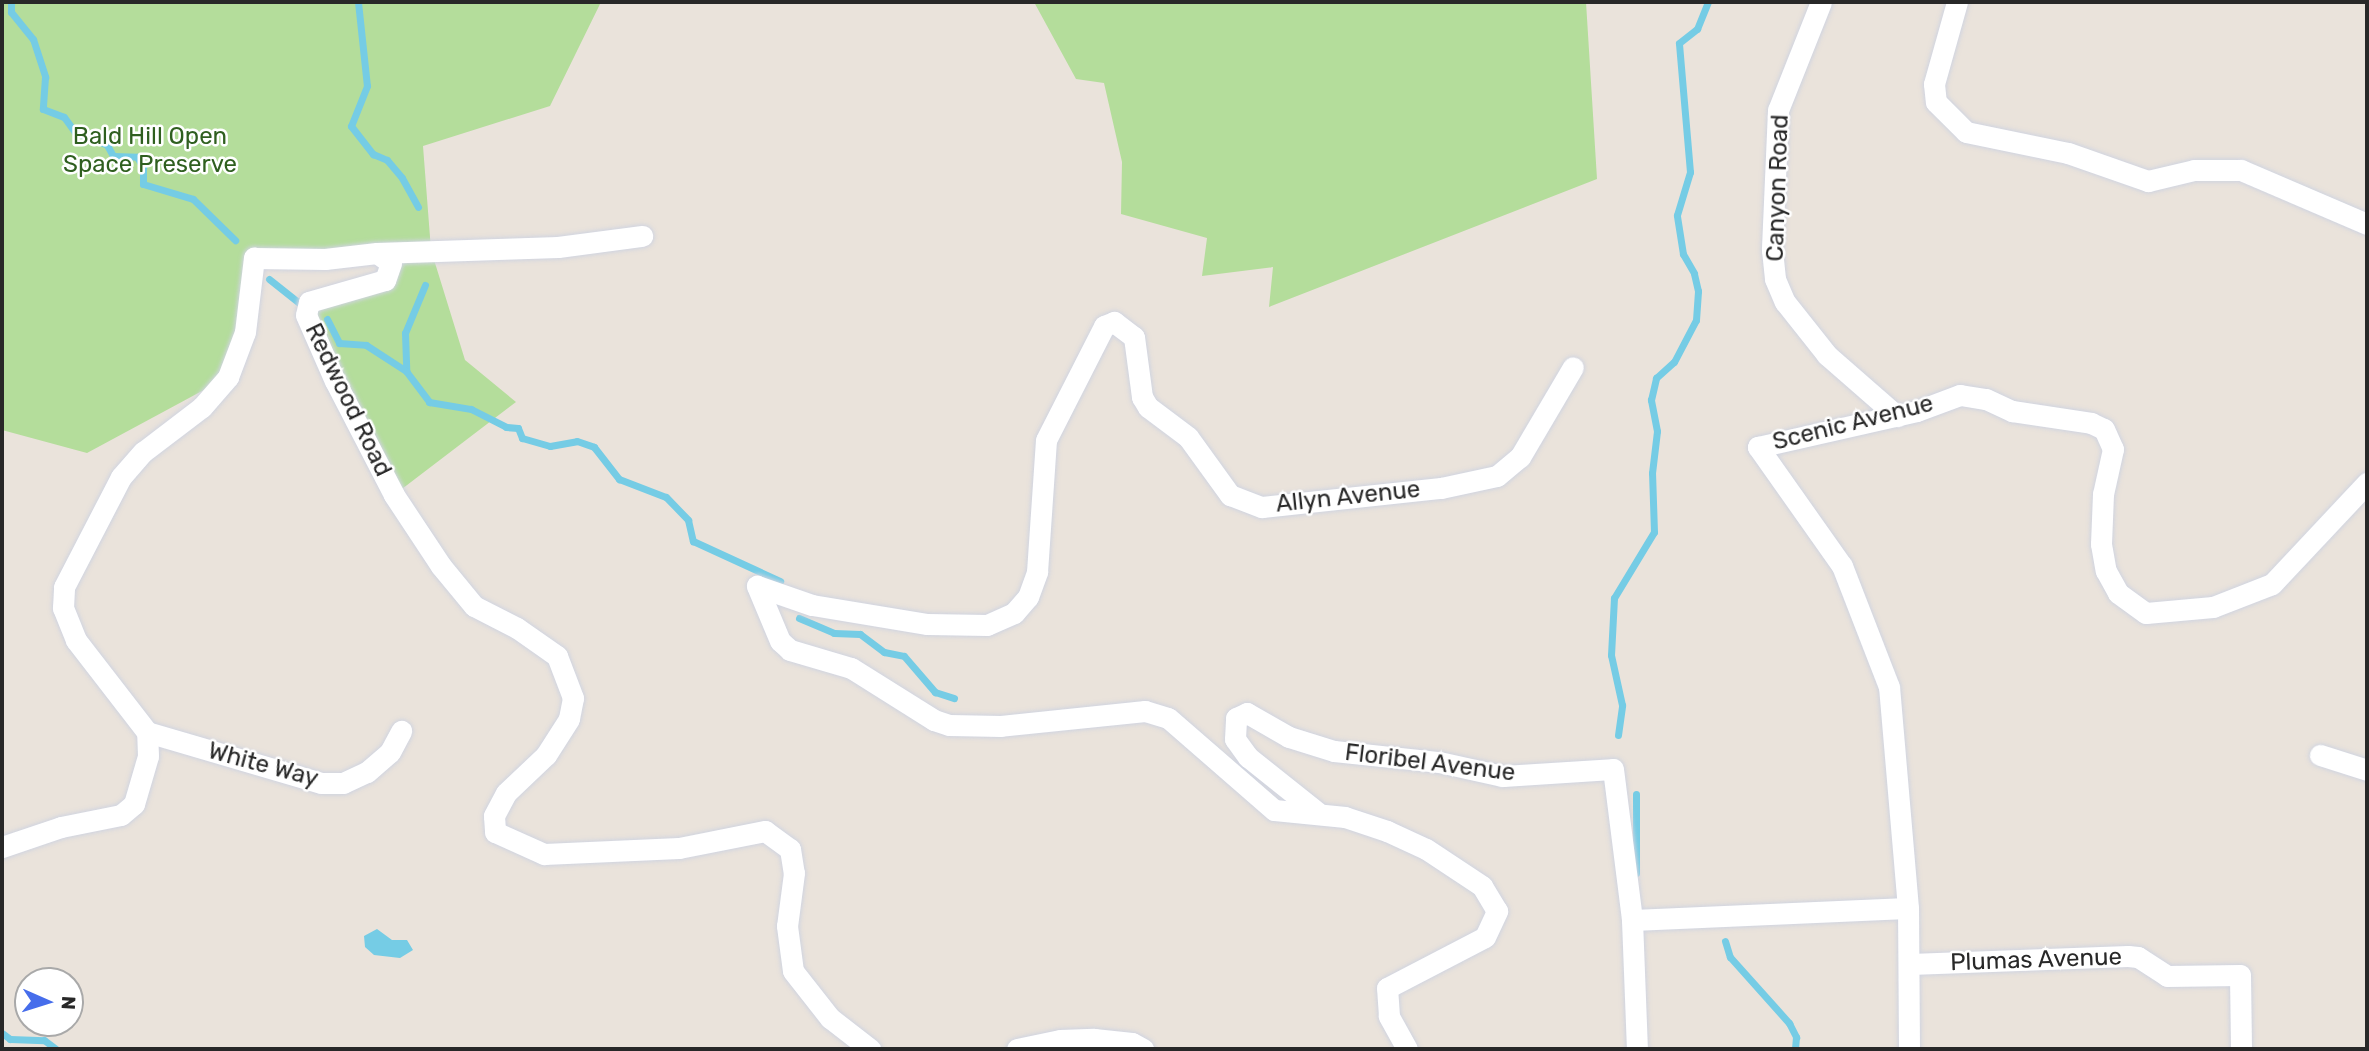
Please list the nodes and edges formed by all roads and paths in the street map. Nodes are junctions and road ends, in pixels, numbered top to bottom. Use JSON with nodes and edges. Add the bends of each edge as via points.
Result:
{"nodes":[{"id":1,"x":1820,"y":2,"type":"edge"},
{"id":2,"x":1957,"y":2,"type":"edge"},
{"id":3,"x":2367,"y":224,"type":"edge"},
{"id":4,"x":642,"y":236,"type":"dead end"},
{"id":5,"x":377,"y":253,"type":"junction"},
{"id":6,"x":1573,"y":367,"type":"dead end"},
{"id":7,"x":1897,"y":416,"type":"junction"},
{"id":8,"x":2367,"y":483,"type":"edge"},
{"id":9,"x":770,"y":616,"type":"joint"},
{"id":10,"x":401,"y":731,"type":"dead end"},
{"id":11,"x":147,"y":732,"type":"junction"},
{"id":12,"x":2320,"y":755,"type":"dead end"},
{"id":13,"x":2367,"y":770,"type":"edge"},
{"id":14,"x":1317,"y":812,"type":"junction"},
{"id":15,"x":2,"y":847,"type":"edge"},
{"id":16,"x":1908,"y":908,"type":"junction"},
{"id":17,"x":1632,"y":920,"type":"junction"},
{"id":18,"x":1910,"y":964,"type":"junction"},
{"id":19,"x":870,"y":1049,"type":"edge"},
{"id":20,"x":1017,"y":1049,"type":"edge"},
{"id":21,"x":1143,"y":1049,"type":"edge"},
{"id":22,"x":1408,"y":1049,"type":"edge"},
{"id":23,"x":1637,"y":1049,"type":"edge"},
{"id":24,"x":1909,"y":1049,"type":"edge"},
{"id":25,"x":2241,"y":1049,"type":"edge"}],
"edges":[{"from":1,"to":7,"type":"street","name":"Canyon Road","via":[[1779,110],[1772,250],[1775,279],[1785,302],[1827,355]]},
{"from":2,"to":3,"type":"street","via":[[1934,84],[1936,102],[1966,132],[2068,153],[2148,181],[2194,170],[2241,170]]},
{"from":4,"to":5,"type":"street","via":[[558,247]]},
{"from":5,"to":11,"type":"street","via":[[325,259],[254,258],[245,332],[228,377],[202,407],[142,452],[121,477],[64,587],[62,608],[76,640]]},
{"from":5,"to":19,"type":"street","name":"Redwood Road","via":[[391,263],[385,279],[309,302],[306,315],[394,495],[441,566],[474,606],[557,656],[573,698],[569,719],[545,755],[506,793],[494,816],[495,832],[544,854],[556,854],[679,848],[765,831],[790,849],[793,873],[787,937],[793,971],[830,1018]]},
{"from":6,"to":9,"type":"street","name":"Allyn Avenue","via":[[1520,457],[1497,476],[1441,488],[1262,507],[1222,488],[1188,437],[1148,407],[1142,397],[1134,337],[1114,322],[1104,326],[1046,440],[1037,572],[1028,597],[1014,613],[987,625],[927,624],[812,606],[757,586]]},
{"from":7,"to":8,"type":"street","name":"Scenic Avenue","via":[[1960,395],[1986,399],[2012,411],[2079,420],[2104,429],[2113,449],[2103,494],[2101,544],[2106,571],[2118,593],[2146,613],[2213,607],[2272,584]]},
{"from":7,"to":16,"type":"street","name":"Scenic Avenue","via":[[1758,447],[1842,566],[1889,687]]},
{"from":9,"to":14,"type":"street","name":"Floribel Avenue","via":[[780,641],[790,650],[851,668],[942,723],[1000,726],[1145,711],[1168,718],[1274,810]]},
{"from":10,"to":11,"type":"street","name":"White Way","via":[[390,752],[367,772],[343,783],[321,783]]},
{"from":11,"to":15,"type":"street","via":[[144,776],[134,804],[121,815],[61,827]]},
{"from":12,"to":13,"type":"street"},
{"from":14,"to":17,"type":"street","name":"Floribel Avenue","via":[[1248,757],[1234,739],[1236,718],[1247,713],[1289,737],[1334,751],[1438,762],[1502,776],[1613,769]]},
{"from":14,"to":22,"type":"street","name":"Floribel Avenue","via":[[1356,820],[1426,849],[1482,886],[1497,911],[1496,922],[1485,937],[1387,988],[1390,1016]]},
{"from":16,"to":17,"type":"street"},
{"from":16,"to":18,"type":"street","name":"Scenic Avenue"},
{"from":17,"to":23,"type":"street","name":"Floribel Avenue"},
{"from":18,"to":24,"type":"street","name":"Scenic Avenue"},
{"from":18,"to":25,"type":"street","name":"Plumas Avenue","via":[[2128,956],[2167,976],[2240,975]]},
{"from":20,"to":21,"type":"street","via":[[1094,1039],[1132,1043]]}]}
